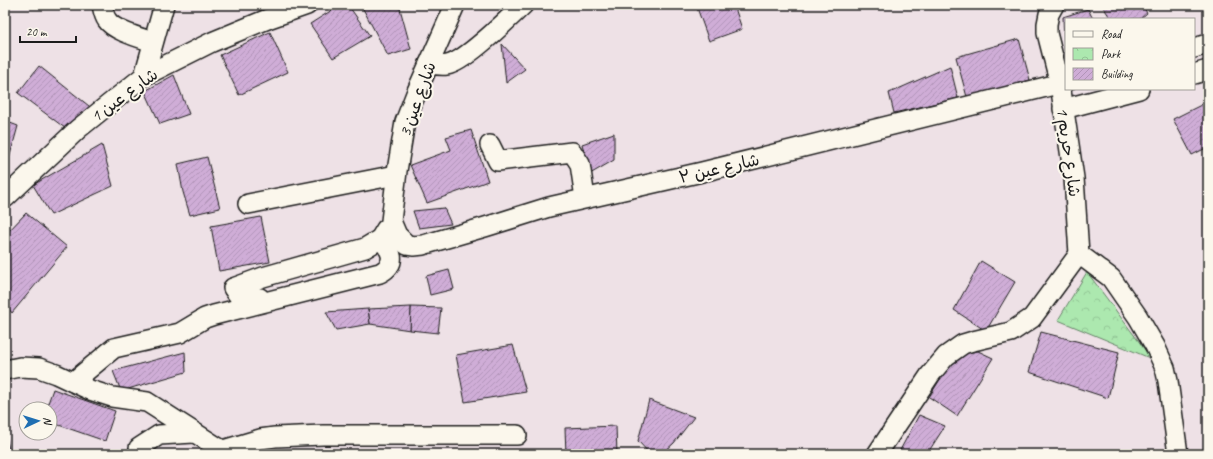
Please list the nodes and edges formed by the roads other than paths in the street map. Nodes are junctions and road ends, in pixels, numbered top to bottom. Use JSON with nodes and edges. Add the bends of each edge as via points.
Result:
{"nodes":[{"id":1,"x":102,"y":5,"type":"edge"},
{"id":2,"x":164,"y":5,"type":"edge"},
{"id":3,"x":307,"y":5,"type":"edge"},
{"id":4,"x":455,"y":5,"type":"edge"},
{"id":5,"x":523,"y":5,"type":"edge"},
{"id":6,"x":1054,"y":5,"type":"edge"},
{"id":7,"x":153,"y":42,"type":"junction"},
{"id":8,"x":1208,"y":44,"type":"edge"},
{"id":9,"x":1195,"y":48,"type":"edge"},
{"id":10,"x":429,"y":64,"type":"junction"},
{"id":11,"x":1208,"y":70,"type":"edge"},
{"id":12,"x":1195,"y":74,"type":"edge"},
{"id":13,"x":144,"y":76,"type":"junction"},
{"id":14,"x":1063,"y":83,"type":"edge"},
{"id":15,"x":1135,"y":90,"type":"edge"},
{"id":16,"x":1063,"y":109,"type":"junction"},
{"id":17,"x":490,"y":145,"type":"dead end"},
{"id":18,"x":396,"y":175,"type":"junction"},
{"id":19,"x":5,"y":198,"type":"edge"},
{"id":20,"x":585,"y":198,"type":"junction"},
{"id":21,"x":248,"y":204,"type":"dead end"},
{"id":22,"x":391,"y":221,"type":"junction"},
{"id":23,"x":380,"y":239,"type":"junction"},
{"id":24,"x":1079,"y":254,"type":"junction"},
{"id":25,"x":390,"y":264,"type":"junction"},
{"id":26,"x":5,"y":370,"type":"edge"},
{"id":27,"x":73,"y":382,"type":"junction"},
{"id":28,"x":194,"y":433,"type":"junction"},
{"id":29,"x":517,"y":435,"type":"dead end"},
{"id":30,"x":139,"y":448,"type":"dead end"},
{"id":31,"x":226,"y":452,"type":"edge"},
{"id":32,"x":877,"y":454,"type":"edge"},
{"id":33,"x":1178,"y":454,"type":"edge"}],
"edges":[{"from":1,"to":7,"type":"street","via":[[106,19],[112,25]]},
{"from":2,"to":7,"type":"street"},
{"from":3,"to":13,"type":"street","name":"شارع عين 1","via":[[212,42]]},
{"from":4,"to":10,"type":"street","name":"شارع عين 3"},
{"from":5,"to":10,"type":"street","via":[[459,60],[448,65]]},
{"from":6,"to":14,"type":"street","name":"شارع حريم 1","via":[[1049,14],[1047,33]]},
{"from":7,"to":13,"type":"street"},
{"from":8,"to":9,"type":"street"},
{"from":10,"to":18,"type":"street","name":"شارع عين 3","via":[[405,122]]},
{"from":11,"to":12,"type":"street"},
{"from":13,"to":19,"type":"street","name":"شارع عين 1","via":[[78,129]]},
{"from":14,"to":16,"type":"street","name":"شارع حريم 1"},
{"from":14,"to":20,"type":"street","name":"شارع عين ٣","via":[[702,172]]},
{"from":15,"to":16,"type":"street"},
{"from":16,"to":24,"type":"street","name":"شارع حريم 1","via":[[1074,178]]},
{"from":17,"to":20,"type":"street","via":[[498,161],[572,152],[580,164]]},
{"from":18,"to":21,"type":"street"},
{"from":18,"to":22,"type":"street","name":"شارع عين 3"},
{"from":20,"to":22,"type":"street","name":"شارع عين ٣","via":[[414,246],[401,241]]},
{"from":22,"to":23,"type":"street"},
{"from":23,"to":25,"type":"street","via":[[390,250]]},
{"from":23,"to":25,"type":"street","via":[[354,252],[233,288],[243,302]]},
{"from":24,"to":32,"type":"street","via":[[1032,318],[1011,332],[973,340],[946,356],[930,375]]},
{"from":24,"to":33,"type":"street","via":[[1111,278],[1155,346],[1168,381]]},
{"from":25,"to":27,"type":"street","via":[[380,273],[205,318],[175,334],[114,348]]},
{"from":26,"to":27,"type":"street","via":[[39,368]]},
{"from":27,"to":28,"type":"street","via":[[112,397],[147,402]]},
{"from":28,"to":30,"type":"street","via":[[158,435]]},
{"from":28,"to":31,"type":"street"},
{"from":29,"to":31,"type":"street","via":[[275,437],[260,439]]}]}
